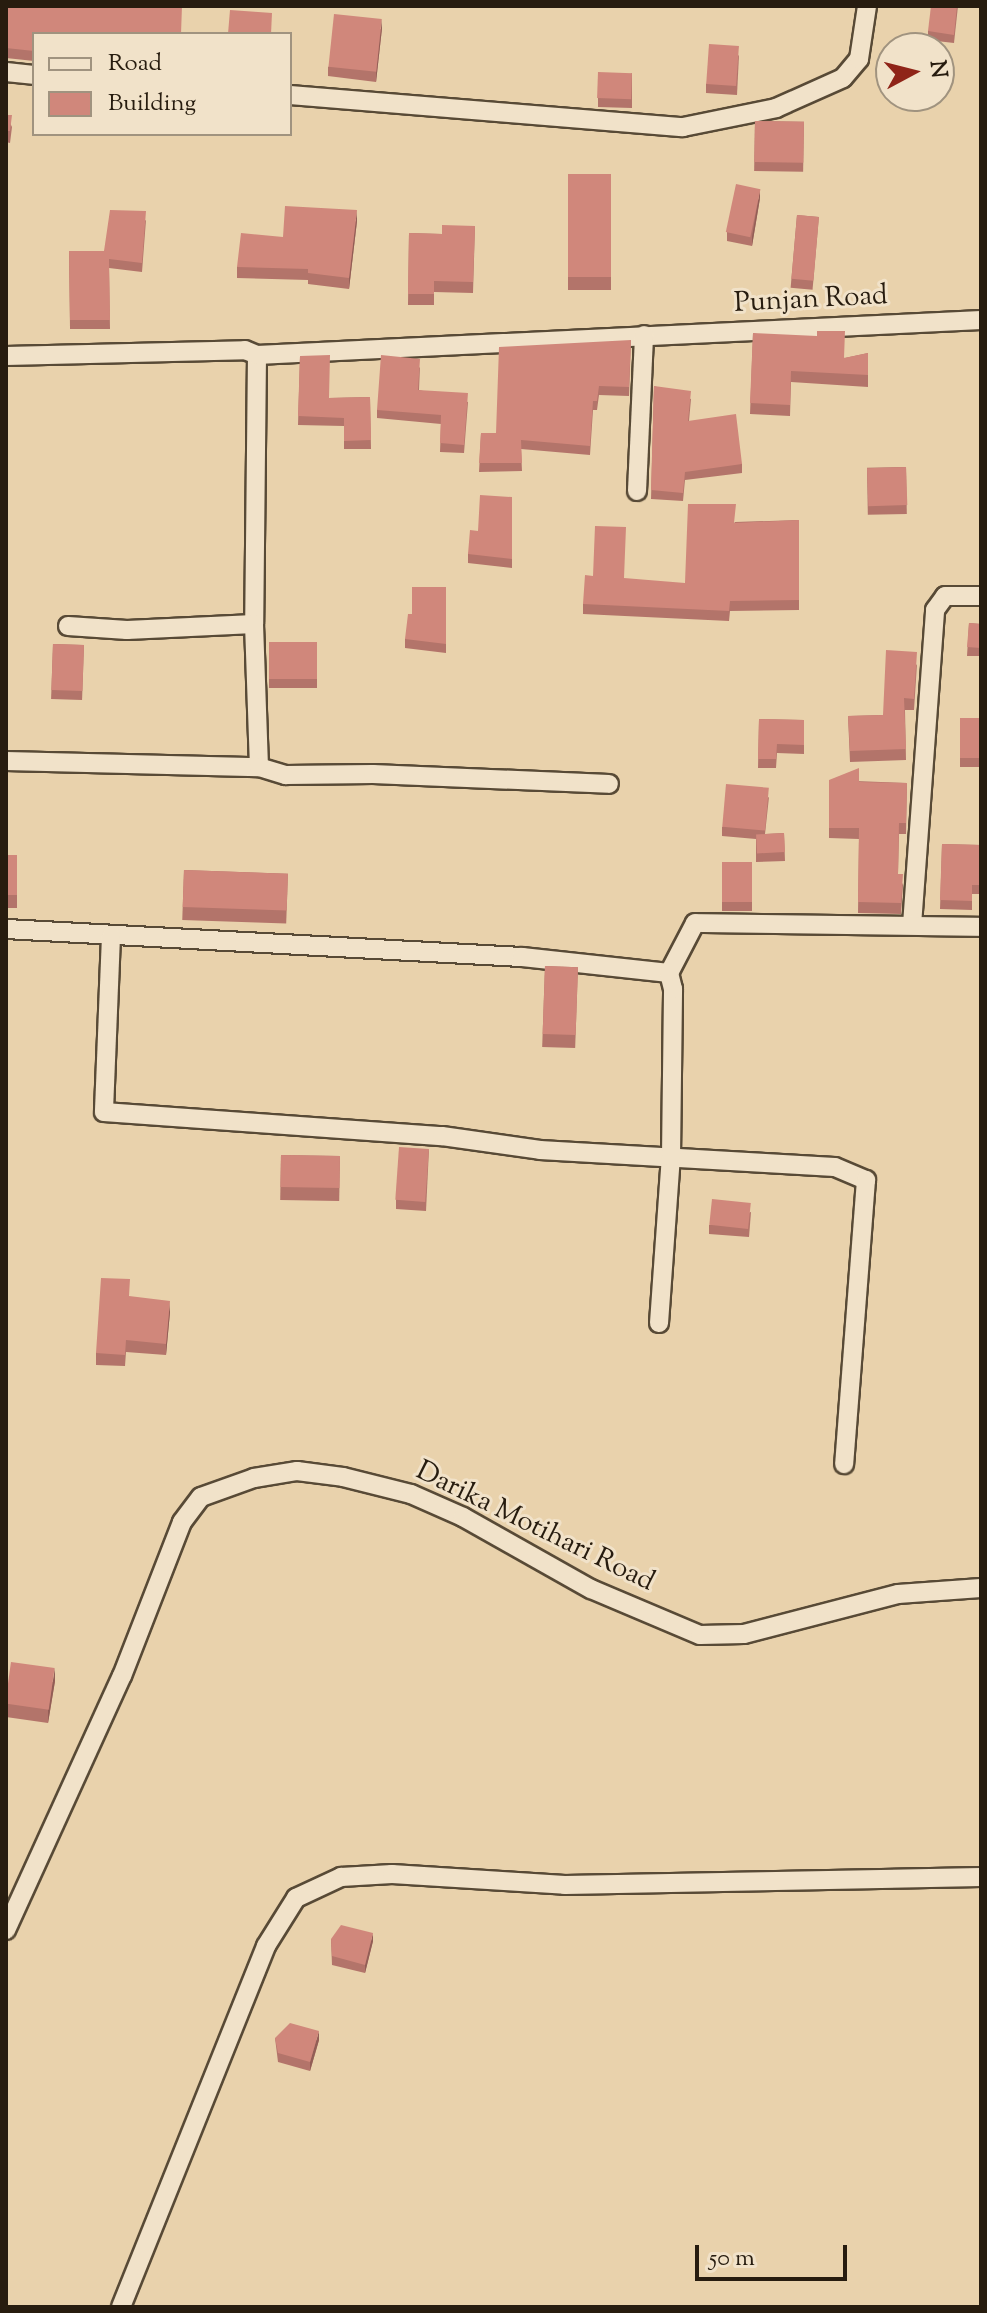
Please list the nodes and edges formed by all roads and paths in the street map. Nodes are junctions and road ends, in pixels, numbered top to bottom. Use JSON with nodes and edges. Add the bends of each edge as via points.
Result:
{"nodes":[{"id":1,"x":867,"y":6,"type":"edge"},
{"id":2,"x":6,"y":72,"type":"edge"},
{"id":3,"x":32,"y":75,"type":"edge"},
{"id":4,"x":292,"y":95,"type":"edge"},
{"id":5,"x":981,"y":320,"type":"edge"},
{"id":6,"x":644,"y":335,"type":"junction"},
{"id":7,"x":257,"y":355,"type":"junction"},
{"id":8,"x":6,"y":356,"type":"edge"},
{"id":9,"x":637,"y":491,"type":"dead end"},
{"id":10,"x":981,"y":596,"type":"edge"},
{"id":11,"x":254,"y":624,"type":"junction"},
{"id":12,"x":68,"y":626,"type":"dead end"},
{"id":13,"x":6,"y":761,"type":"edge"},
{"id":14,"x":259,"y":767,"type":"junction"},
{"id":15,"x":609,"y":784,"type":"dead end"},
{"id":16,"x":912,"y":925,"type":"junction"},
{"id":17,"x":981,"y":927,"type":"edge"},
{"id":18,"x":6,"y":929,"type":"edge"},
{"id":19,"x":111,"y":936,"type":"junction"},
{"id":20,"x":669,"y":973,"type":"junction"},
{"id":21,"x":671,"y":1157,"type":"junction"},
{"id":22,"x":659,"y":1323,"type":"dead end"},
{"id":23,"x":844,"y":1464,"type":"dead end"},
{"id":24,"x":981,"y":1588,"type":"edge"},
{"id":25,"x":981,"y":1877,"type":"edge"},
{"id":26,"x":6,"y":1930,"type":"edge"},
{"id":27,"x":121,"y":2307,"type":"edge"}],
"edges":[{"from":1,"to":4,"type":"street","via":[[859,59],[843,78],[776,108],[683,127]]},
{"from":2,"to":3,"type":"street"},
{"from":5,"to":6,"type":"street","name":"Punjan Road"},
{"from":6,"to":7,"type":"street","name":"Punjan Road"},
{"from":6,"to":9,"type":"street"},
{"from":7,"to":8,"type":"street","name":"Punjan Road","via":[[245,350]]},
{"from":7,"to":11,"type":"street"},
{"from":10,"to":16,"type":"street","via":[[945,596],[935,610]]},
{"from":11,"to":12,"type":"street","via":[[127,630]]},
{"from":11,"to":14,"type":"street"},
{"from":13,"to":14,"type":"street"},
{"from":14,"to":15,"type":"street","via":[[286,775]]},
{"from":16,"to":17,"type":"street"},
{"from":16,"to":20,"type":"street","via":[[695,923]]},
{"from":18,"to":19,"type":"street"},
{"from":19,"to":20,"type":"street","via":[[522,957]]},
{"from":19,"to":21,"type":"street","via":[[104,1112]]},
{"from":20,"to":21,"type":"street"},
{"from":21,"to":22,"type":"street"},
{"from":21,"to":23,"type":"street","via":[[835,1167],[866,1180]]},
{"from":24,"to":26,"type":"street","name":"Darika Motihari Road","via":[[898,1594],[744,1634],[700,1635],[591,1589],[411,1494],[297,1471],[254,1478],[201,1497],[182,1522],[122,1676]]},
{"from":25,"to":27,"type":"street","via":[[565,1885],[392,1874],[341,1877],[296,1898],[266,1946]]}]}
